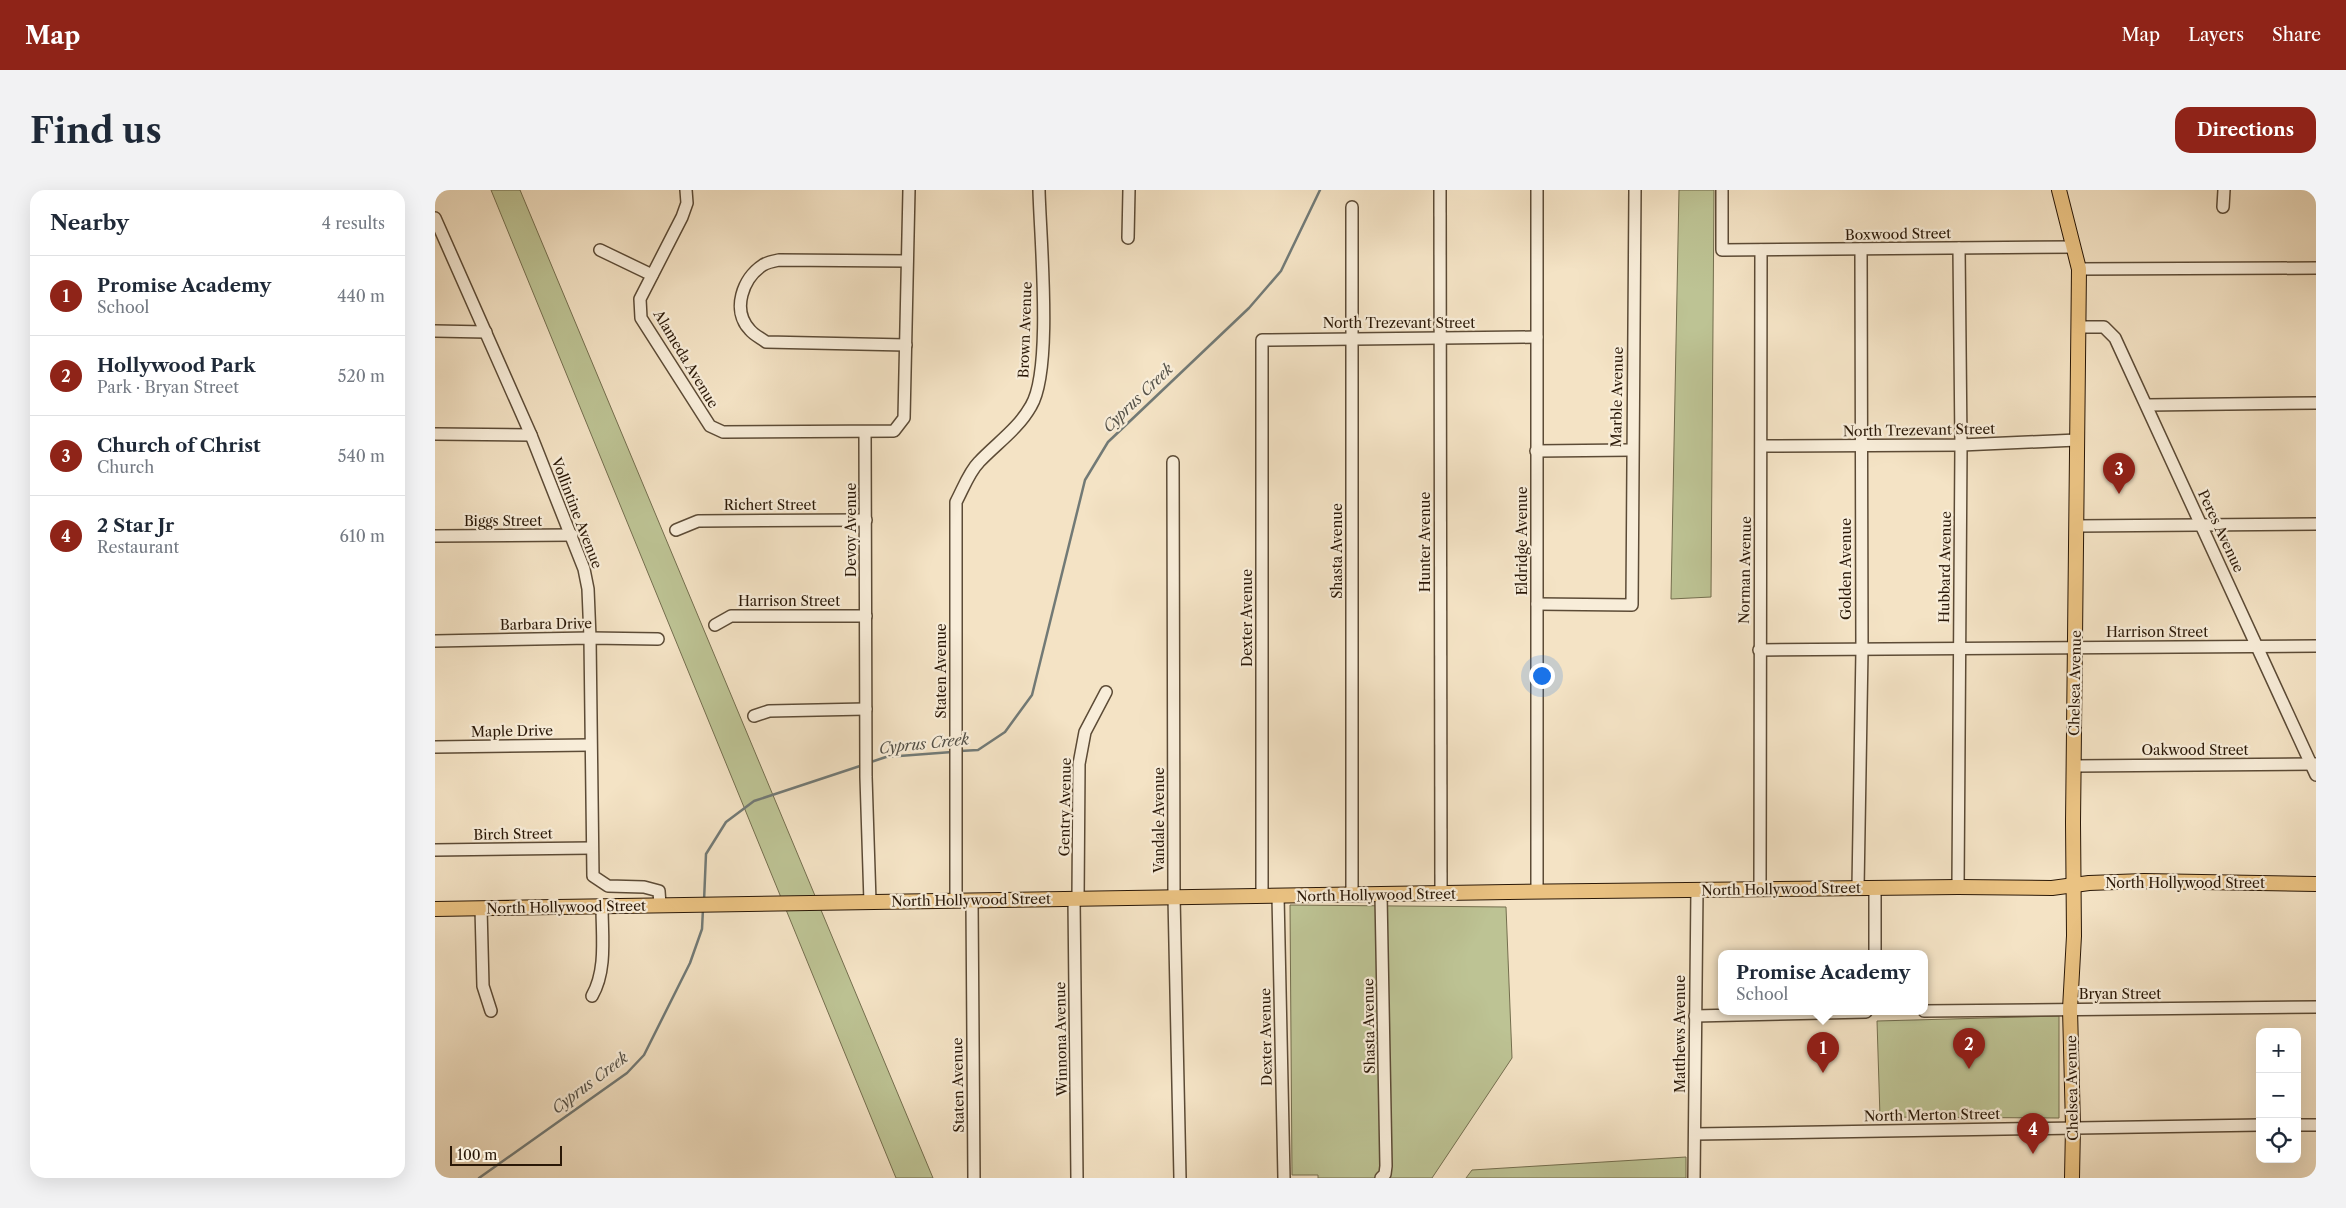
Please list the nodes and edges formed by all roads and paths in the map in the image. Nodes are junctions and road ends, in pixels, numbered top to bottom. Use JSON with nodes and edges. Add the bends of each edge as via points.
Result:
{"nodes":[{"id":1,"x":686,"y":190,"type":"edge"},
{"id":2,"x":909,"y":190,"type":"edge"},
{"id":3,"x":1039,"y":190,"type":"edge"},
{"id":4,"x":1129,"y":190,"type":"edge"},
{"id":5,"x":1440,"y":190,"type":"edge"},
{"id":6,"x":1537,"y":190,"type":"edge"},
{"id":7,"x":1635,"y":190,"type":"edge"},
{"id":8,"x":1722,"y":190,"type":"edge"},
{"id":9,"x":2059,"y":190,"type":"edge"},
{"id":10,"x":2224,"y":190,"type":"edge"},
{"id":11,"x":1352,"y":207,"type":"dead end"},
{"id":12,"x":2223,"y":207,"type":"dead end"},
{"id":13,"x":435,"y":218,"type":"edge"},
{"id":14,"x":1128,"y":238,"type":"dead end"},
{"id":15,"x":2075,"y":247,"type":"junction"},
{"id":16,"x":1959,"y":248,"type":"junction"},
{"id":17,"x":1861,"y":249,"type":"junction"},
{"id":18,"x":600,"y":250,"type":"dead end"},
{"id":19,"x":1761,"y":250,"type":"junction"},
{"id":20,"x":907,"y":261,"type":"junction"},
{"id":21,"x":2316,"y":268,"type":"edge"},
{"id":22,"x":2079,"y":269,"type":"junction"},
{"id":23,"x":652,"y":275,"type":"junction"},
{"id":24,"x":2079,"y":326,"type":"junction"},
{"id":25,"x":435,"y":332,"type":"edge"},
{"id":26,"x":486,"y":332,"type":"junction"},
{"id":27,"x":1537,"y":337,"type":"junction"},
{"id":28,"x":1352,"y":338,"type":"junction"},
{"id":29,"x":1439,"y":338,"type":"junction"},
{"id":30,"x":1262,"y":340,"type":"joint"},
{"id":31,"x":906,"y":345,"type":"junction"},
{"id":32,"x":2316,"y":403,"type":"edge"},
{"id":33,"x":2147,"y":405,"type":"junction"},
{"id":34,"x":865,"y":432,"type":"junction"},
{"id":35,"x":435,"y":434,"type":"edge"},
{"id":36,"x":531,"y":435,"type":"junction"},
{"id":37,"x":2077,"y":440,"type":"junction"},
{"id":38,"x":1961,"y":445,"type":"junction"},
{"id":39,"x":1762,"y":446,"type":"junction"},
{"id":40,"x":1860,"y":446,"type":"junction"},
{"id":41,"x":1632,"y":450,"type":"junction"},
{"id":42,"x":1536,"y":451,"type":"junction"},
{"id":43,"x":1173,"y":462,"type":"dead end"},
{"id":44,"x":956,"y":502,"type":"joint"},
{"id":45,"x":865,"y":520,"type":"junction"},
{"id":46,"x":2201,"y":524,"type":"junction"},
{"id":47,"x":2316,"y":524,"type":"edge"},
{"id":48,"x":2077,"y":526,"type":"junction"},
{"id":49,"x":676,"y":530,"type":"dead end"},
{"id":50,"x":572,"y":535,"type":"junction"},
{"id":51,"x":435,"y":536,"type":"edge"},
{"id":52,"x":1537,"y":604,"type":"junction"},
{"id":53,"x":866,"y":616,"type":"junction"},
{"id":54,"x":715,"y":625,"type":"dead end"},
{"id":55,"x":590,"y":638,"type":"junction"},
{"id":56,"x":658,"y":639,"type":"dead end"},
{"id":57,"x":435,"y":641,"type":"edge"},
{"id":58,"x":2316,"y":646,"type":"edge"},
{"id":59,"x":1959,"y":647,"type":"junction"},
{"id":60,"x":2076,"y":647,"type":"junction"},
{"id":61,"x":2258,"y":647,"type":"junction"},
{"id":62,"x":1759,"y":650,"type":"junction"},
{"id":63,"x":1861,"y":650,"type":"junction"},
{"id":64,"x":1106,"y":692,"type":"dead end"},
{"id":65,"x":866,"y":709,"type":"junction"},
{"id":66,"x":754,"y":716,"type":"dead end"},
{"id":67,"x":590,"y":745,"type":"junction"},
{"id":68,"x":435,"y":747,"type":"edge"},
{"id":69,"x":2075,"y":766,"type":"junction"},
{"id":70,"x":2314,"y":768,"type":"edge"},
{"id":71,"x":592,"y":848,"type":"junction"},
{"id":72,"x":435,"y":850,"type":"edge"},
{"id":73,"x":2074,"y":884,"type":"junction"},
{"id":74,"x":2316,"y":884,"type":"edge"},
{"id":75,"x":1958,"y":887,"type":"junction"},
{"id":76,"x":1858,"y":888,"type":"junction"},
{"id":77,"x":1875,"y":888,"type":"junction"},
{"id":78,"x":1697,"y":890,"type":"junction"},
{"id":79,"x":1760,"y":890,"type":"junction"},
{"id":80,"x":1537,"y":892,"type":"junction"},
{"id":81,"x":1381,"y":894,"type":"junction"},
{"id":82,"x":1441,"y":894,"type":"junction"},
{"id":83,"x":1352,"y":895,"type":"junction"},
{"id":84,"x":1262,"y":896,"type":"junction"},
{"id":85,"x":1278,"y":896,"type":"junction"},
{"id":86,"x":1174,"y":897,"type":"junction"},
{"id":87,"x":1076,"y":899,"type":"junction"},
{"id":88,"x":956,"y":901,"type":"junction"},
{"id":89,"x":972,"y":901,"type":"junction"},
{"id":90,"x":870,"y":902,"type":"junction"},
{"id":91,"x":660,"y":905,"type":"junction"},
{"id":92,"x":602,"y":906,"type":"junction"},
{"id":93,"x":481,"y":908,"type":"junction"},
{"id":94,"x":435,"y":909,"type":"edge"},
{"id":95,"x":1875,"y":950,"type":"edge"},
{"id":96,"x":592,"y":996,"type":"dead end"},
{"id":97,"x":2316,"y":1007,"type":"edge"},
{"id":98,"x":2070,"y":1009,"type":"junction"},
{"id":99,"x":491,"y":1011,"type":"dead end"},
{"id":100,"x":1928,"y":1011,"type":"edge"},
{"id":101,"x":1738,"y":1015,"type":"edge"},
{"id":102,"x":1695,"y":1016,"type":"junction"},
{"id":103,"x":2256,"y":1125,"type":"edge"},
{"id":104,"x":2301,"y":1125,"type":"edge"},
{"id":105,"x":2316,"y":1125,"type":"edge"},
{"id":106,"x":2073,"y":1126,"type":"junction"},
{"id":107,"x":1695,"y":1134,"type":"junction"},
{"id":108,"x":974,"y":1178,"type":"edge"},
{"id":109,"x":1077,"y":1178,"type":"edge"},
{"id":110,"x":1180,"y":1178,"type":"edge"},
{"id":111,"x":1284,"y":1178,"type":"edge"},
{"id":112,"x":1381,"y":1178,"type":"edge"},
{"id":113,"x":1694,"y":1178,"type":"edge"},
{"id":114,"x":2072,"y":1178,"type":"edge"}],
"edges":[{"from":1,"to":23,"type":"street","name":"Alameda Avenue","via":[[687,203],[682,217]]},
{"from":2,"to":20,"type":"street"},
{"from":3,"to":44,"type":"street","name":"Brown Avenue","via":[[1043,316],[1041,376],[1033,405],[1018,426],[978,464]]},
{"from":4,"to":14,"type":"street"},
{"from":5,"to":29,"type":"street","name":"Hunter Avenue"},
{"from":6,"to":27,"type":"street","name":"Eldridge Avenue"},
{"from":7,"to":41,"type":"street","name":"Marble Avenue"},
{"from":8,"to":19,"type":"street","name":"Boxwood Street","via":[[1722,250]]},
{"from":9,"to":15,"type":"main road","name":"Chelsea Avenue"},
{"from":10,"to":12,"type":"street"},
{"from":11,"to":28,"type":"street","name":"Shasta Avenue"},
{"from":13,"to":26,"type":"street","name":"Vollintine Avenue"},
{"from":15,"to":16,"type":"street","name":"Boxwood Street"},
{"from":15,"to":22,"type":"main road","name":"Chelsea Avenue"},
{"from":16,"to":17,"type":"street","name":"Boxwood Street"},
{"from":16,"to":38,"type":"street","name":"Hubbard Avenue"},
{"from":17,"to":19,"type":"street","name":"Boxwood Street"},
{"from":17,"to":40,"type":"street","name":"Golden Avenue"},
{"from":18,"to":23,"type":"street"},
{"from":19,"to":39,"type":"street","name":"Norman Avenue"},
{"from":20,"to":31,"type":"street"},
{"from":20,"to":31,"type":"street","via":[[772,262],[752,275],[740,300],[740,311],[749,330],[766,342]]},
{"from":21,"to":22,"type":"street"},
{"from":22,"to":24,"type":"main road","name":"Chelsea Avenue"},
{"from":23,"to":34,"type":"street","name":"Alameda Avenue","via":[[640,299],[641,318],[710,426],[723,432]]},
{"from":24,"to":33,"type":"street","name":"Peres Avenue","via":[[2104,327],[2115,338]]},
{"from":24,"to":37,"type":"main road","name":"Chelsea Avenue"},
{"from":25,"to":26,"type":"street"},
{"from":26,"to":36,"type":"street","name":"Vollintine Avenue"},
{"from":27,"to":29,"type":"street","name":"North Trezevant Street"},
{"from":27,"to":42,"type":"street","name":"Eldridge Avenue"},
{"from":28,"to":29,"type":"street","name":"North Trezevant Street"},
{"from":28,"to":30,"type":"street","name":"North Trezevant Street"},
{"from":28,"to":83,"type":"street","name":"Shasta Avenue"},
{"from":29,"to":82,"type":"street","name":"Hunter Avenue"},
{"from":30,"to":84,"type":"street","name":"Dexter Avenue"},
{"from":31,"to":34,"type":"street","via":[[904,418],[894,430]]},
{"from":32,"to":33,"type":"street"},
{"from":33,"to":46,"type":"street","name":"Peres Avenue"},
{"from":34,"to":45,"type":"street","name":"Devoy Avenue"},
{"from":35,"to":36,"type":"street"},
{"from":36,"to":50,"type":"street","name":"Vollintine Avenue"},
{"from":37,"to":38,"type":"street","name":"North Trezevant Street"},
{"from":37,"to":48,"type":"main road","name":"Chelsea Avenue"},
{"from":38,"to":40,"type":"street","name":"North Trezevant Street"},
{"from":38,"to":59,"type":"street","name":"Hubbard Avenue"},
{"from":39,"to":40,"type":"street","name":"North Trezevant Street"},
{"from":39,"to":62,"type":"street","name":"Norman Avenue"},
{"from":40,"to":63,"type":"street","name":"Golden Avenue"},
{"from":41,"to":42,"type":"street"},
{"from":41,"to":52,"type":"street","name":"Marble Avenue","via":[[1632,605]]},
{"from":42,"to":52,"type":"street","name":"Eldridge Avenue"},
{"from":43,"to":86,"type":"street","name":"Vandale Avenue"},
{"from":44,"to":88,"type":"street","name":"Staten Avenue"},
{"from":45,"to":49,"type":"street","name":"Richert Street","via":[[698,521]]},
{"from":45,"to":53,"type":"street","name":"Devoy Avenue"},
{"from":46,"to":47,"type":"street"},
{"from":46,"to":48,"type":"street"},
{"from":46,"to":61,"type":"street","name":"Peres Avenue"},
{"from":48,"to":60,"type":"main road","name":"Chelsea Avenue"},
{"from":50,"to":51,"type":"street","name":"Biggs Street"},
{"from":50,"to":55,"type":"street","name":"Vollintine Avenue","via":[[588,589]]},
{"from":52,"to":80,"type":"street","name":"Eldridge Avenue"},
{"from":53,"to":54,"type":"street","name":"Harrison Street","via":[[731,616]]},
{"from":53,"to":65,"type":"street","name":"Devoy Avenue"},
{"from":55,"to":56,"type":"street","name":"Barbara Drive"},
{"from":55,"to":57,"type":"street","name":"Barbara Drive"},
{"from":55,"to":67,"type":"street","name":"Vollintine Avenue"},
{"from":58,"to":61,"type":"street","name":"Harrison Street"},
{"from":59,"to":60,"type":"street","name":"Harrison Street"},
{"from":59,"to":63,"type":"street","name":"Harrison Street"},
{"from":59,"to":75,"type":"street","name":"Hubbard Avenue"},
{"from":60,"to":61,"type":"street","name":"Harrison Street"},
{"from":60,"to":69,"type":"main road","name":"Chelsea Avenue"},
{"from":61,"to":70,"type":"street","name":"Peres Avenue"},
{"from":62,"to":63,"type":"street","name":"Harrison Street"},
{"from":62,"to":79,"type":"street","name":"Norman Avenue"},
{"from":63,"to":76,"type":"street","name":"Golden Avenue"},
{"from":64,"to":87,"type":"street","name":"Gentry Avenue","via":[[1085,732],[1079,764]]},
{"from":65,"to":66,"type":"street","via":[[769,711]]},
{"from":65,"to":90,"type":"street","name":"Devoy Avenue"},
{"from":67,"to":68,"type":"street","name":"Maple Drive"},
{"from":67,"to":71,"type":"street","name":"Vollintine Avenue"},
{"from":69,"to":70,"type":"street","name":"Oakwood Street"},
{"from":69,"to":73,"type":"main road","name":"Chelsea Avenue"},
{"from":71,"to":72,"type":"street","name":"Birch Street"},
{"from":71,"to":91,"type":"street","name":"Vollintine Avenue","via":[[593,876],[608,886],[644,887],[659,891]]},
{"from":73,"to":74,"type":"main road","name":"North Hollywood Street","via":[[2144,881]]},
{"from":73,"to":75,"type":"main road","name":"North Hollywood Street","via":[[2052,888]]},
{"from":73,"to":98,"type":"main road","name":"Chelsea Avenue"},
{"from":75,"to":77,"type":"main road","name":"North Hollywood Street"},
{"from":76,"to":77,"type":"main road","name":"North Hollywood Street"},
{"from":76,"to":79,"type":"main road","name":"North Hollywood Street"},
{"from":77,"to":95,"type":"street"},
{"from":78,"to":79,"type":"main road","name":"North Hollywood Street"},
{"from":78,"to":80,"type":"main road","name":"North Hollywood Street"},
{"from":78,"to":102,"type":"street","name":"Matthews Avenue"},
{"from":80,"to":82,"type":"main road","name":"North Hollywood Street"},
{"from":81,"to":82,"type":"main road","name":"North Hollywood Street"},
{"from":81,"to":83,"type":"main road","name":"North Hollywood Street"},
{"from":81,"to":112,"type":"street","name":"Shasta Avenue","via":[[1386,1157],[1386,1170]]},
{"from":83,"to":85,"type":"main road","name":"North Hollywood Street"},
{"from":84,"to":85,"type":"main road","name":"North Hollywood Street"},
{"from":84,"to":86,"type":"main road","name":"North Hollywood Street"},
{"from":85,"to":111,"type":"street","name":"Dexter Avenue"},
{"from":86,"to":87,"type":"main road","name":"North Hollywood Street"},
{"from":86,"to":110,"type":"street","name":"Vandale Avenue"},
{"from":87,"to":89,"type":"main road","name":"North Hollywood Street"},
{"from":87,"to":109,"type":"street","name":"Winnona Avenue"},
{"from":88,"to":89,"type":"main road","name":"North Hollywood Street"},
{"from":88,"to":90,"type":"main road","name":"North Hollywood Street"},
{"from":89,"to":108,"type":"street","name":"Staten Avenue"},
{"from":90,"to":91,"type":"main road","name":"North Hollywood Street"},
{"from":91,"to":92,"type":"main road","name":"North Hollywood Street"},
{"from":92,"to":93,"type":"main road","name":"North Hollywood Street"},
{"from":92,"to":96,"type":"street","via":[[602,963]]},
{"from":93,"to":94,"type":"main road","name":"North Hollywood Street"},
{"from":93,"to":99,"type":"street","via":[[483,986]]},
{"from":97,"to":98,"type":"street","name":"Bryan Street"},
{"from":98,"to":100,"type":"street","name":"Bryan Street"},
{"from":98,"to":106,"type":"main road","name":"Chelsea Avenue"},
{"from":101,"to":102,"type":"street"},
{"from":102,"to":107,"type":"street","name":"Matthews Avenue"},
{"from":103,"to":106,"type":"street","name":"North Merton Street"},
{"from":104,"to":105,"type":"street"},
{"from":106,"to":107,"type":"street","name":"North Merton Street"},
{"from":106,"to":114,"type":"main road","name":"Chelsea Avenue"},
{"from":107,"to":113,"type":"street","name":"Matthews Avenue"}]}
